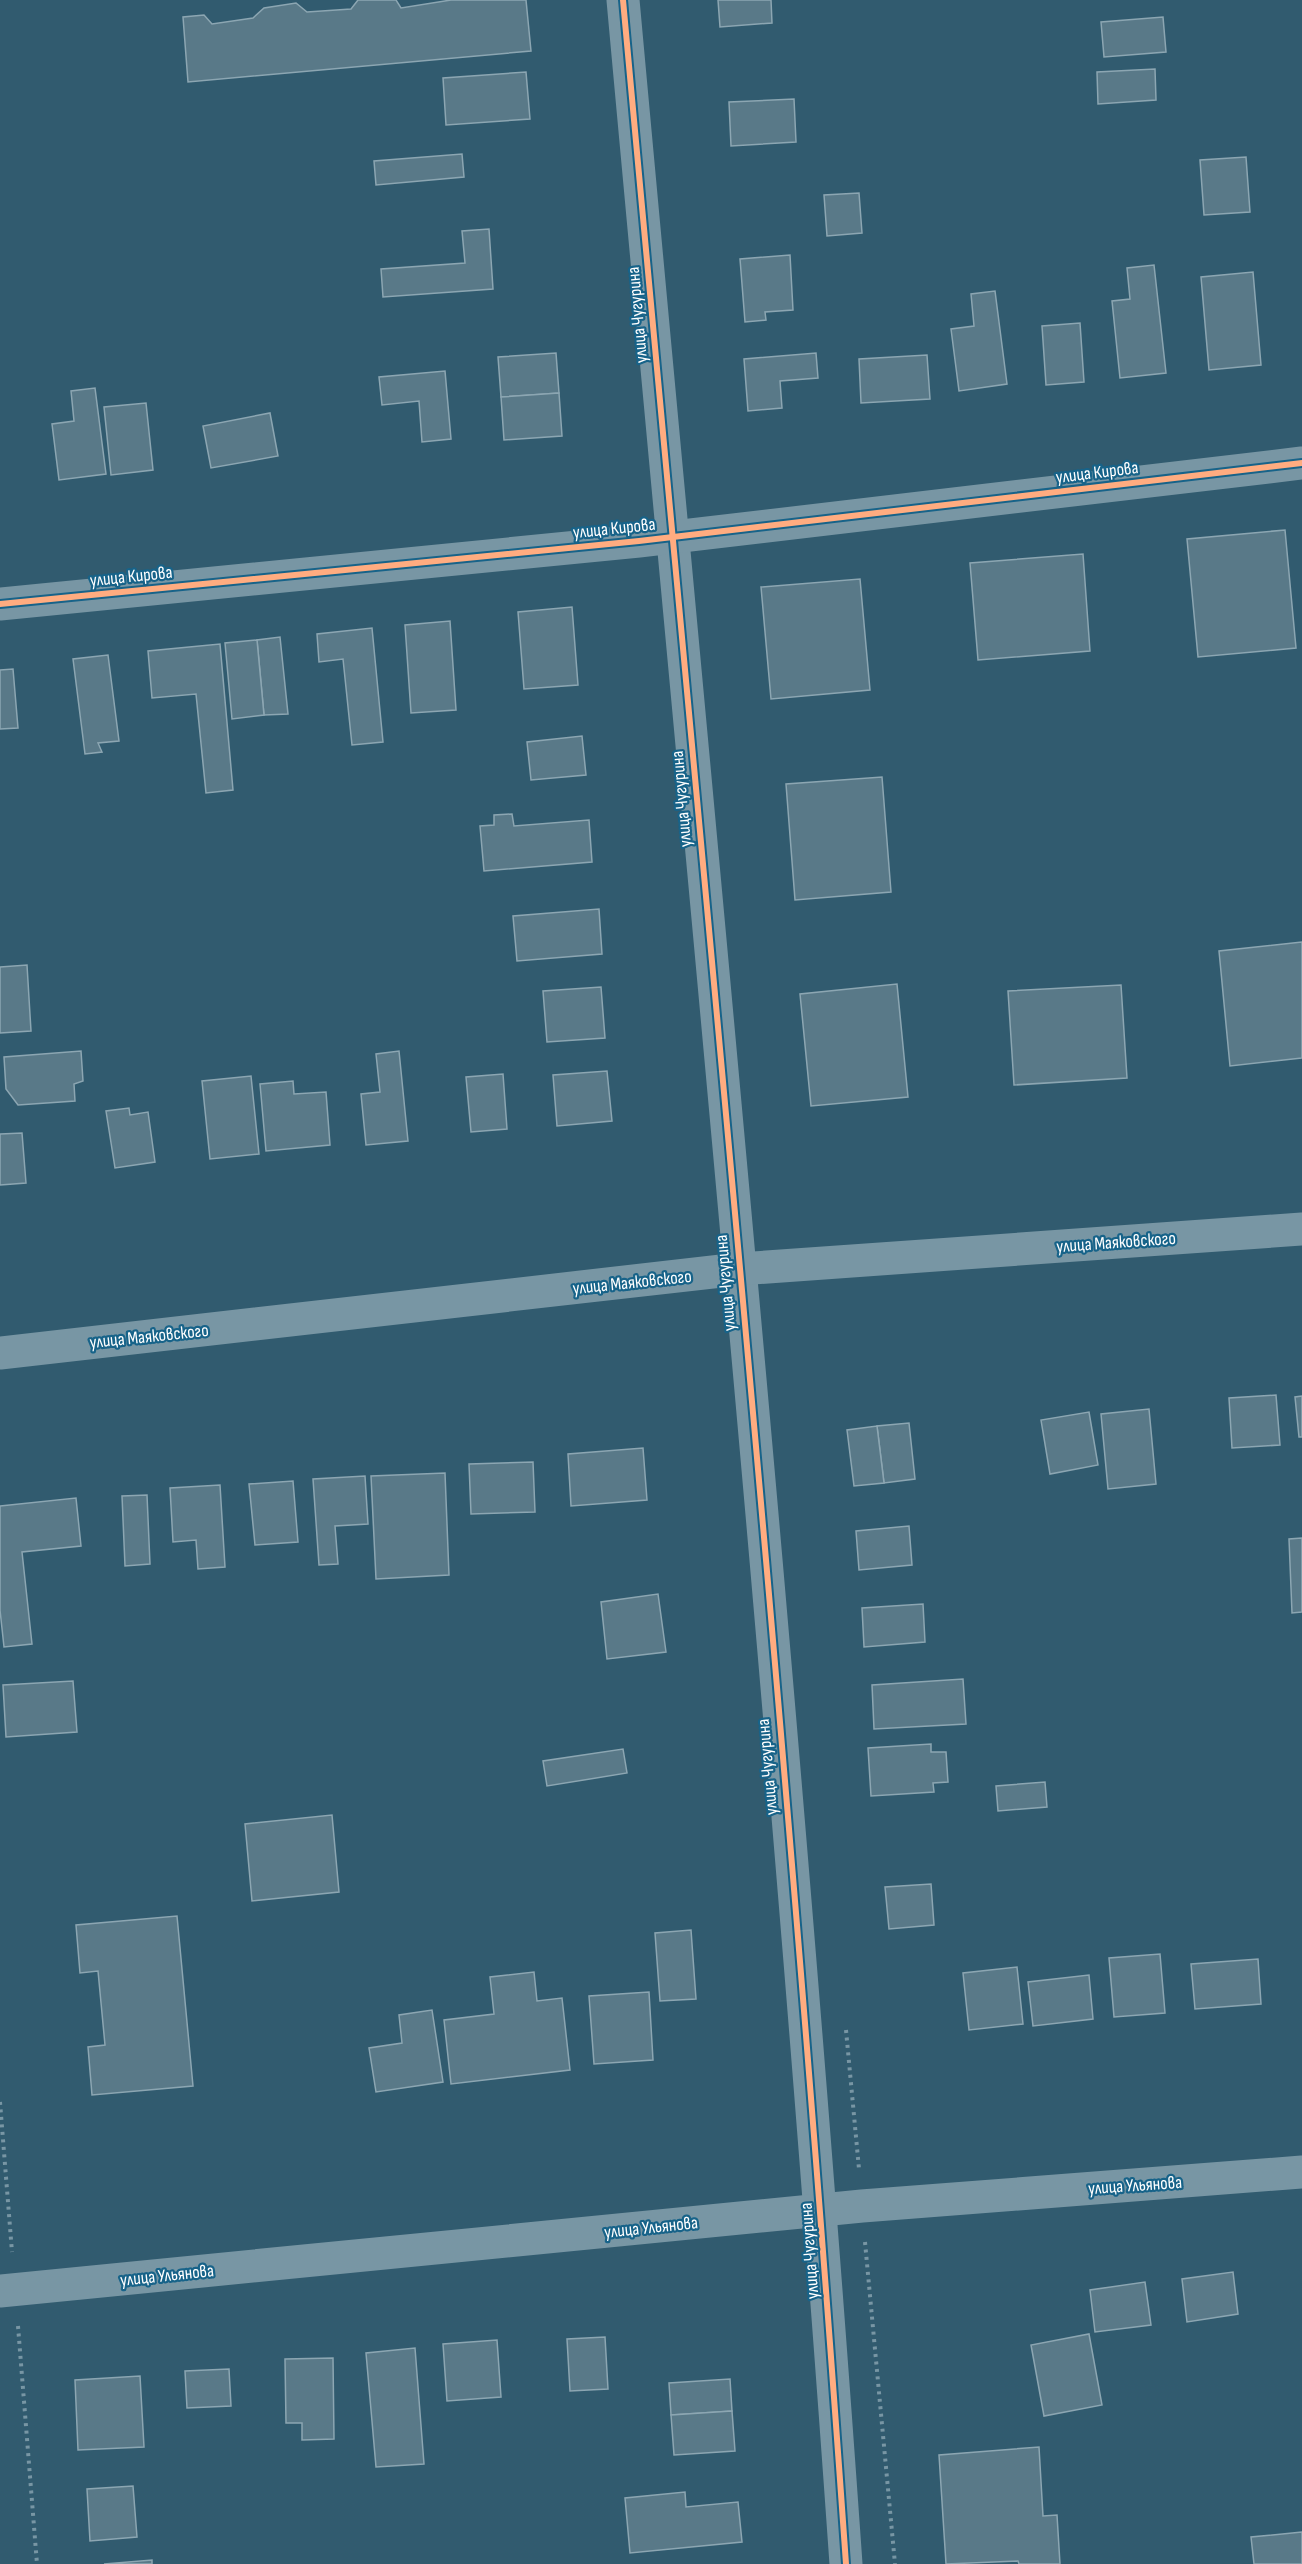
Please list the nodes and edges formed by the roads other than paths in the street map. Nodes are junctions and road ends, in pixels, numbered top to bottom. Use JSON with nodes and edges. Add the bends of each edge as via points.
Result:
{"nodes":[{"id":1,"x":623,"y":0,"type":"edge"},
{"id":2,"x":1302,"y":463,"type":"edge"},
{"id":3,"x":672,"y":537,"type":"junction"},
{"id":4,"x":0,"y":604,"type":"edge"},
{"id":5,"x":1302,"y":1229,"type":"edge"},
{"id":6,"x":739,"y":1269,"type":"junction"},
{"id":7,"x":0,"y":1353,"type":"edge"},
{"id":8,"x":1302,"y":2172,"type":"edge"},
{"id":9,"x":821,"y":2210,"type":"junction"},
{"id":10,"x":8,"y":2291,"type":"edge"},
{"id":11,"x":846,"y":2564,"type":"edge"}],
"edges":[{"from":1,"to":3,"type":"street","name":"улица Чугурина"},
{"from":2,"to":3,"type":"street","name":"улица Кирова"},
{"from":3,"to":4,"type":"street","name":"улица Кирова"},
{"from":3,"to":6,"type":"street","name":"улица Чугурина"},
{"from":5,"to":6,"type":"street","name":"улица Маяковского"},
{"from":6,"to":7,"type":"street","name":"улица Маяковского"},
{"from":6,"to":9,"type":"street","name":"улица Чугурина"},
{"from":8,"to":9,"type":"street","name":"улица Ульянова"},
{"from":9,"to":10,"type":"street","name":"улица Ульянова"},
{"from":9,"to":11,"type":"street","name":"улица Чугурина"}]}
